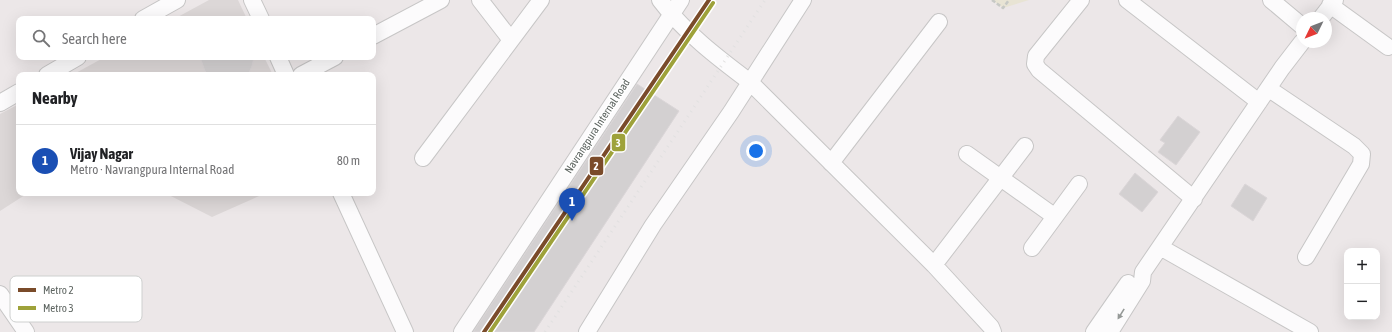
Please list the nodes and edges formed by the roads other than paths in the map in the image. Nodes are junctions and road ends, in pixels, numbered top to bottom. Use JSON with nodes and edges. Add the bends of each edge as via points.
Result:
{"nodes":[{"id":1,"x":177,"y":0,"type":"edge"},
{"id":2,"x":252,"y":0,"type":"edge"},
{"id":3,"x":441,"y":0,"type":"edge"},
{"id":4,"x":480,"y":0,"type":"edge"},
{"id":5,"x":541,"y":0,"type":"edge"},
{"id":6,"x":660,"y":0,"type":"edge"},
{"id":7,"x":681,"y":0,"type":"edge"},
{"id":8,"x":803,"y":0,"type":"edge"},
{"id":9,"x":1081,"y":0,"type":"edge"},
{"id":10,"x":1127,"y":0,"type":"edge"},
{"id":11,"x":1270,"y":0,"type":"edge"},
{"id":12,"x":1332,"y":3,"type":"edge"},
{"id":13,"x":151,"y":10,"type":"edge"},
{"id":14,"x":1325,"y":12,"type":"edge"},
{"id":15,"x":671,"y":14,"type":"junction"},
{"id":16,"x":260,"y":16,"type":"edge"},
{"id":17,"x":1296,"y":21,"type":"edge"},
{"id":18,"x":939,"y":22,"type":"dead end"},
{"id":19,"x":376,"y":34,"type":"edge"},
{"id":20,"x":511,"y":40,"type":"junction"},
{"id":21,"x":1388,"y":47,"type":"dead end"},
{"id":22,"x":1298,"y":48,"type":"edge"},
{"id":23,"x":73,"y":60,"type":"edge"},
{"id":24,"x":279,"y":60,"type":"edge"},
{"id":25,"x":329,"y":60,"type":"edge"},
{"id":26,"x":52,"y":72,"type":"edge"},
{"id":27,"x":285,"y":72,"type":"edge"},
{"id":28,"x":307,"y":72,"type":"edge"},
{"id":29,"x":750,"y":82,"type":"junction"},
{"id":30,"x":1268,"y":89,"type":"junction"},
{"id":31,"x":16,"y":94,"type":"edge"},
{"id":32,"x":1260,"y":102,"type":"junction"},
{"id":33,"x":0,"y":103,"type":"edge"},
{"id":34,"x":1026,"y":146,"type":"dead end"},
{"id":35,"x":966,"y":154,"type":"dead end"},
{"id":36,"x":423,"y":158,"type":"dead end"},
{"id":37,"x":831,"y":163,"type":"junction"},
{"id":38,"x":1001,"y":178,"type":"junction"},
{"id":39,"x":1078,"y":184,"type":"dead end"},
{"id":40,"x":342,"y":196,"type":"edge"},
{"id":41,"x":1194,"y":199,"type":"junction"},
{"id":42,"x":1054,"y":216,"type":"junction"},
{"id":43,"x":1160,"y":247,"type":"junction"},
{"id":44,"x":1032,"y":248,"type":"dead end"},
{"id":45,"x":1306,"y":256,"type":"dead end"},
{"id":46,"x":934,"y":265,"type":"junction"},
{"id":47,"x":1143,"y":272,"type":"junction"},
{"id":48,"x":0,"y":294,"type":"edge"},
{"id":49,"x":10,"y":309,"type":"edge"},
{"id":50,"x":19,"y":322,"type":"edge"},
{"id":51,"x":989,"y":329,"type":"edge"},
{"id":52,"x":26,"y":332,"type":"edge"},
{"id":53,"x":405,"y":332,"type":"edge"},
{"id":54,"x":462,"y":332,"type":"edge"},
{"id":55,"x":587,"y":332,"type":"edge"},
{"id":56,"x":1094,"y":332,"type":"edge"},
{"id":57,"x":1110,"y":332,"type":"edge"},
{"id":58,"x":1310,"y":332,"type":"edge"}],
"edges":[{"from":1,"to":13,"type":"street"},
{"from":2,"to":16,"type":"street"},
{"from":3,"to":19,"type":"street"},
{"from":4,"to":20,"type":"street"},
{"from":5,"to":20,"type":"street"},
{"from":6,"to":15,"type":"street"},
{"from":7,"to":15,"type":"street","name":"Navrangpura Internal Road"},
{"from":8,"to":29,"type":"street"},
{"from":9,"to":41,"type":"street","via":[[1036,56],[1035,64]]},
{"from":10,"to":32,"type":"street"},
{"from":11,"to":17,"type":"street"},
{"from":12,"to":14,"type":"street"},
{"from":12,"to":21,"type":"street"},
{"from":15,"to":29,"type":"street","via":[[724,63]]},
{"from":15,"to":54,"type":"street","name":"Navrangpura Internal Road"},
{"from":18,"to":37,"type":"street"},
{"from":20,"to":36,"type":"street"},
{"from":22,"to":30,"type":"street"},
{"from":23,"to":26,"type":"street"},
{"from":24,"to":27,"type":"street"},
{"from":25,"to":28,"type":"street"},
{"from":29,"to":37,"type":"street"},
{"from":29,"to":55,"type":"street","via":[[653,225]]},
{"from":30,"to":32,"type":"street"},
{"from":30,"to":45,"type":"street","via":[[1354,146],[1362,154],[1361,164]]},
{"from":31,"to":33,"type":"street"},
{"from":32,"to":41,"type":"street"},
{"from":34,"to":38,"type":"street"},
{"from":35,"to":38,"type":"street"},
{"from":37,"to":46,"type":"street"},
{"from":38,"to":42,"type":"street"},
{"from":38,"to":46,"type":"street"},
{"from":39,"to":42,"type":"street"},
{"from":40,"to":53,"type":"street"},
{"from":41,"to":43,"type":"street"},
{"from":42,"to":44,"type":"street"},
{"from":43,"to":47,"type":"street"},
{"from":43,"to":58,"type":"street"},
{"from":46,"to":51,"type":"street"},
{"from":47,"to":56,"type":"street","via":[[1134,275]]},
{"from":47,"to":57,"type":"street","one_way":true,"via":[[1142,281]]},
{"from":48,"to":49,"type":"street"},
{"from":50,"to":52,"type":"street"}]}
